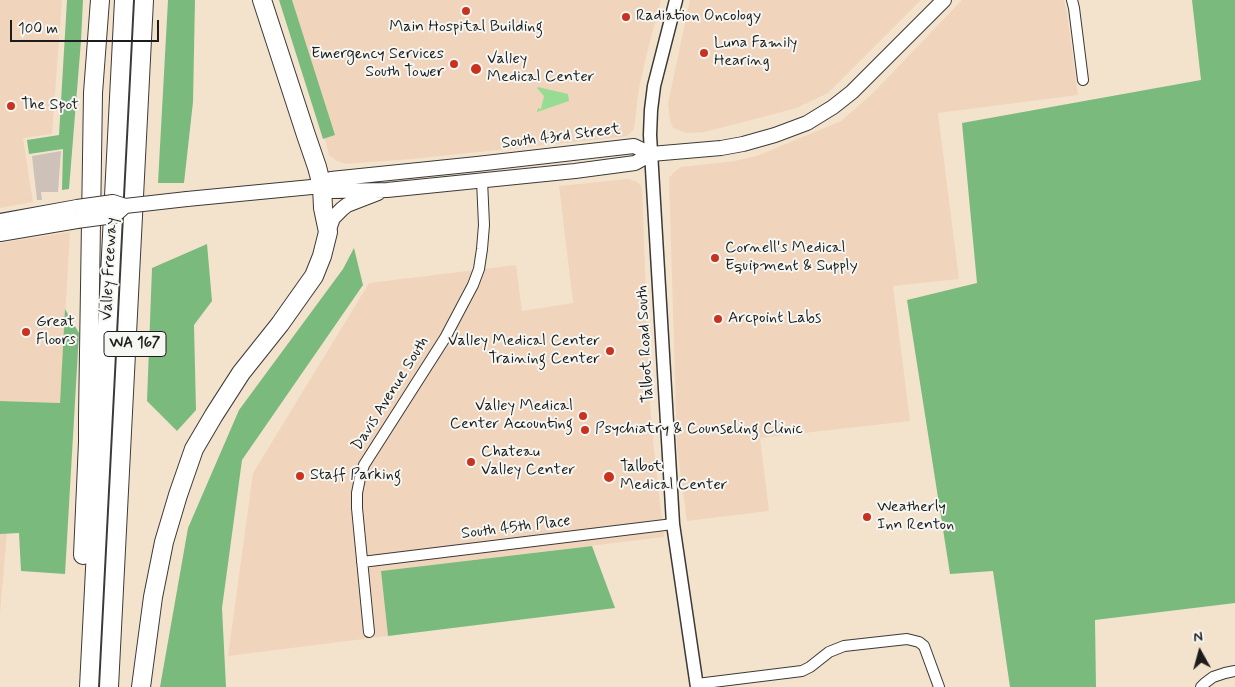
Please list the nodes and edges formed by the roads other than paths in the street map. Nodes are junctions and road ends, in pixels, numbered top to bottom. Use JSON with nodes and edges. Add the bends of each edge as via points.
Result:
{"nodes":[{"id":1,"x":100,"y":0,"type":"edge"},
{"id":2,"x":124,"y":0,"type":"edge"},
{"id":3,"x":144,"y":0,"type":"edge"},
{"id":4,"x":152,"y":0,"type":"edge"},
{"id":5,"x":262,"y":0,"type":"edge"},
{"id":6,"x":676,"y":0,"type":"edge"},
{"id":7,"x":944,"y":0,"type":"edge"},
{"id":8,"x":1072,"y":0,"type":"edge"},
{"id":9,"x":1083,"y":80,"type":"dead end"},
{"id":10,"x":651,"y":154,"type":"junction"},
{"id":11,"x":482,"y":180,"type":"junction"},
{"id":12,"x":322,"y":186,"type":"junction"},
{"id":13,"x":387,"y":190,"type":"junction"},
{"id":14,"x":77,"y":214,"type":"junction"},
{"id":15,"x":0,"y":221,"type":"edge"},
{"id":16,"x":328,"y":232,"type":"junction"},
{"id":17,"x":0,"y":234,"type":"edge"},
{"id":18,"x":673,"y":524,"type":"junction"},
{"id":19,"x":362,"y":562,"type":"junction"},
{"id":20,"x":369,"y":632,"type":"dead end"},
{"id":21,"x":91,"y":645,"type":"junction"},
{"id":22,"x":1235,"y":671,"type":"edge"},
{"id":23,"x":697,"y":686,"type":"edge"},
{"id":24,"x":89,"y":687,"type":"edge"},
{"id":25,"x":109,"y":687,"type":"edge"},
{"id":26,"x":117,"y":687,"type":"edge"},
{"id":27,"x":141,"y":687,"type":"edge"},
{"id":28,"x":939,"y":687,"type":"edge"},
{"id":29,"x":1201,"y":687,"type":"edge"}],
"edges":[{"from":1,"to":21,"type":"highway","via":[[94,93],[81,629]]},
{"from":2,"to":21,"type":"highway","name":"Valley Freeway","number":"WA 167"},
{"from":3,"to":25,"type":"highway"},
{"from":4,"to":26,"type":"highway","name":"Valley Freeway","number":"WA 167"},
{"from":5,"to":12,"type":"highway"},
{"from":6,"to":10,"type":"street","name":"Talbot Road South","via":[[654,86]]},
{"from":7,"to":10,"type":"main road","via":[[852,92],[807,123],[743,144]]},
{"from":8,"to":9,"type":"street"},
{"from":10,"to":11,"type":"main road","name":"South 43rd Street","via":[[635,163]]},
{"from":10,"to":12,"type":"main road","name":"South 43rd Street","via":[[634,146],[331,179]]},
{"from":10,"to":18,"type":"street","name":"Talbot Road South"},
{"from":11,"to":13,"type":"main road","name":"South 43rd Street"},
{"from":11,"to":19,"type":"street","name":"Davis Avenue South","via":[[482,249],[473,285],[444,338],[364,465],[357,493]]},
{"from":12,"to":13,"type":"main road","name":"South 43rd Street","via":[[332,192]]},
{"from":12,"to":14,"type":"main road","name":"South 43rd Street","bridge":true,"via":[[125,206],[113,202]]},
{"from":12,"to":16,"type":"highway"},
{"from":13,"to":16,"type":"main road","via":[[347,205],[333,218]]},
{"from":14,"to":15,"type":"main road","name":"South 43rd Street"},
{"from":14,"to":17,"type":"main road","name":"South 43rd Street"},
{"from":16,"to":27,"type":"highway","via":[[314,276],[241,373],[194,449],[164,542]]},
{"from":18,"to":19,"type":"street","name":"South 45th Place"},
{"from":18,"to":23,"type":"street","name":"Talbot Road South"},
{"from":19,"to":20,"type":"street","name":"Davis Avenue South"},
{"from":21,"to":24,"type":"highway","name":"Valley Freeway","number":"WA 167"},
{"from":22,"to":29,"type":"street","via":[[1213,678]]},
{"from":23,"to":28,"type":"street","via":[[802,670],[844,646],[907,639],[924,646]]}]}
